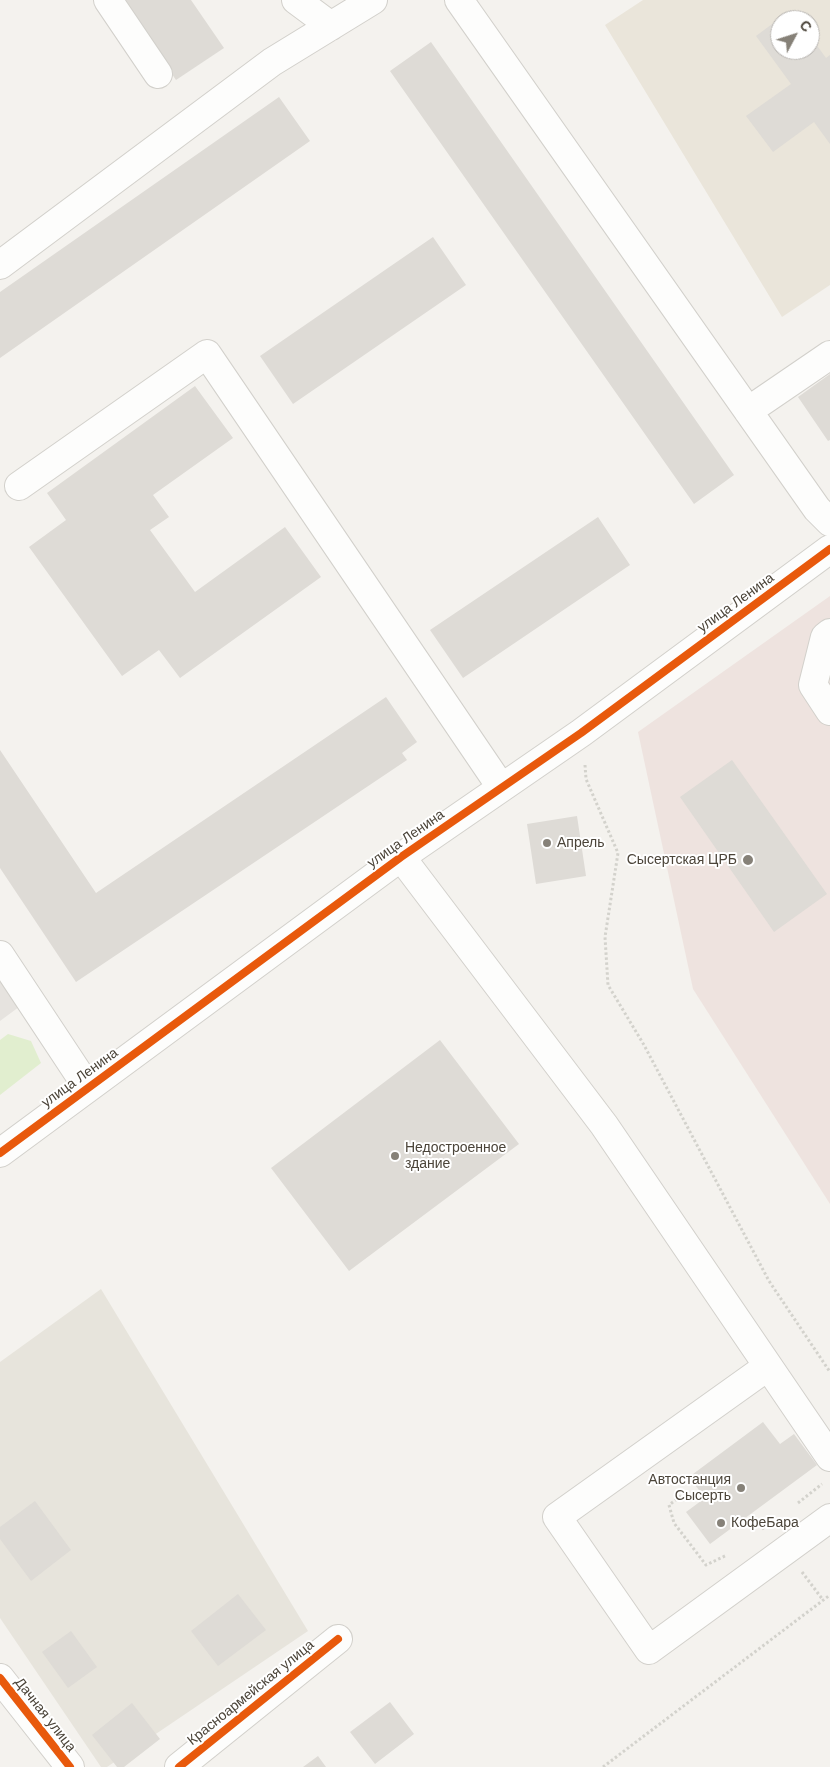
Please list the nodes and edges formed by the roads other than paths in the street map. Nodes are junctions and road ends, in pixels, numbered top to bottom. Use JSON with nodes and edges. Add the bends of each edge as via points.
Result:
{"nodes":[{"id":1,"x":108,"y":0,"type":"edge"},
{"id":2,"x":296,"y":0,"type":"edge"},
{"id":3,"x":373,"y":0,"type":"edge"},
{"id":4,"x":459,"y":0,"type":"edge"},
{"id":5,"x":331,"y":26,"type":"junction"},
{"id":6,"x":158,"y":74,"type":"dead end"},
{"id":7,"x":0,"y":265,"type":"edge"},
{"id":8,"x":830,"y":355,"type":"edge"},
{"id":9,"x":748,"y":411,"type":"junction"},
{"id":10,"x":19,"y":486,"type":"dead end"},
{"id":11,"x":830,"y":522,"type":"edge"},
{"id":12,"x":830,"y":549,"type":"edge"},
{"id":13,"x":830,"y":633,"type":"edge"},
{"id":14,"x":830,"y":711,"type":"edge"},
{"id":15,"x":501,"y":787,"type":"junction"},
{"id":16,"x":401,"y":857,"type":"junction"},
{"id":17,"x":0,"y":955,"type":"edge"},
{"id":18,"x":88,"y":1088,"type":"junction"},
{"id":19,"x":0,"y":1153,"type":"edge"},
{"id":20,"x":768,"y":1367,"type":"junction"},
{"id":21,"x":830,"y":1457,"type":"edge"},
{"id":22,"x":830,"y":1518,"type":"edge"},
{"id":23,"x":338,"y":1639,"type":"dead end"},
{"id":24,"x":0,"y":1678,"type":"edge"},
{"id":25,"x":70,"y":1767,"type":"edge"},
{"id":26,"x":179,"y":1767,"type":"edge"}],
"edges":[{"from":1,"to":6,"type":"street"},
{"from":2,"to":5,"type":"street"},
{"from":3,"to":5,"type":"street"},
{"from":4,"to":9,"type":"street"},
{"from":5,"to":7,"type":"street","via":[[272,62]]},
{"from":8,"to":9,"type":"street"},
{"from":9,"to":11,"type":"street"},
{"from":10,"to":15,"type":"street","via":[[207,354]]},
{"from":12,"to":15,"type":"street","name":"улица Ленина","via":[[581,733]]},
{"from":13,"to":14,"type":"street","via":[[825,637],[813,685]]},
{"from":15,"to":16,"type":"street","name":"улица Ленина"},
{"from":16,"to":18,"type":"street","name":"улица Ленина"},
{"from":16,"to":20,"type":"street","via":[[604,1125]]},
{"from":17,"to":18,"type":"street"},
{"from":18,"to":19,"type":"street","name":"улица Ленина"},
{"from":20,"to":21,"type":"street"},
{"from":20,"to":22,"type":"street","via":[[557,1517],[649,1650]]},
{"from":23,"to":26,"type":"street","name":"Красноармейская улица"},
{"from":24,"to":25,"type":"street","name":"Дачная улица"}]}
